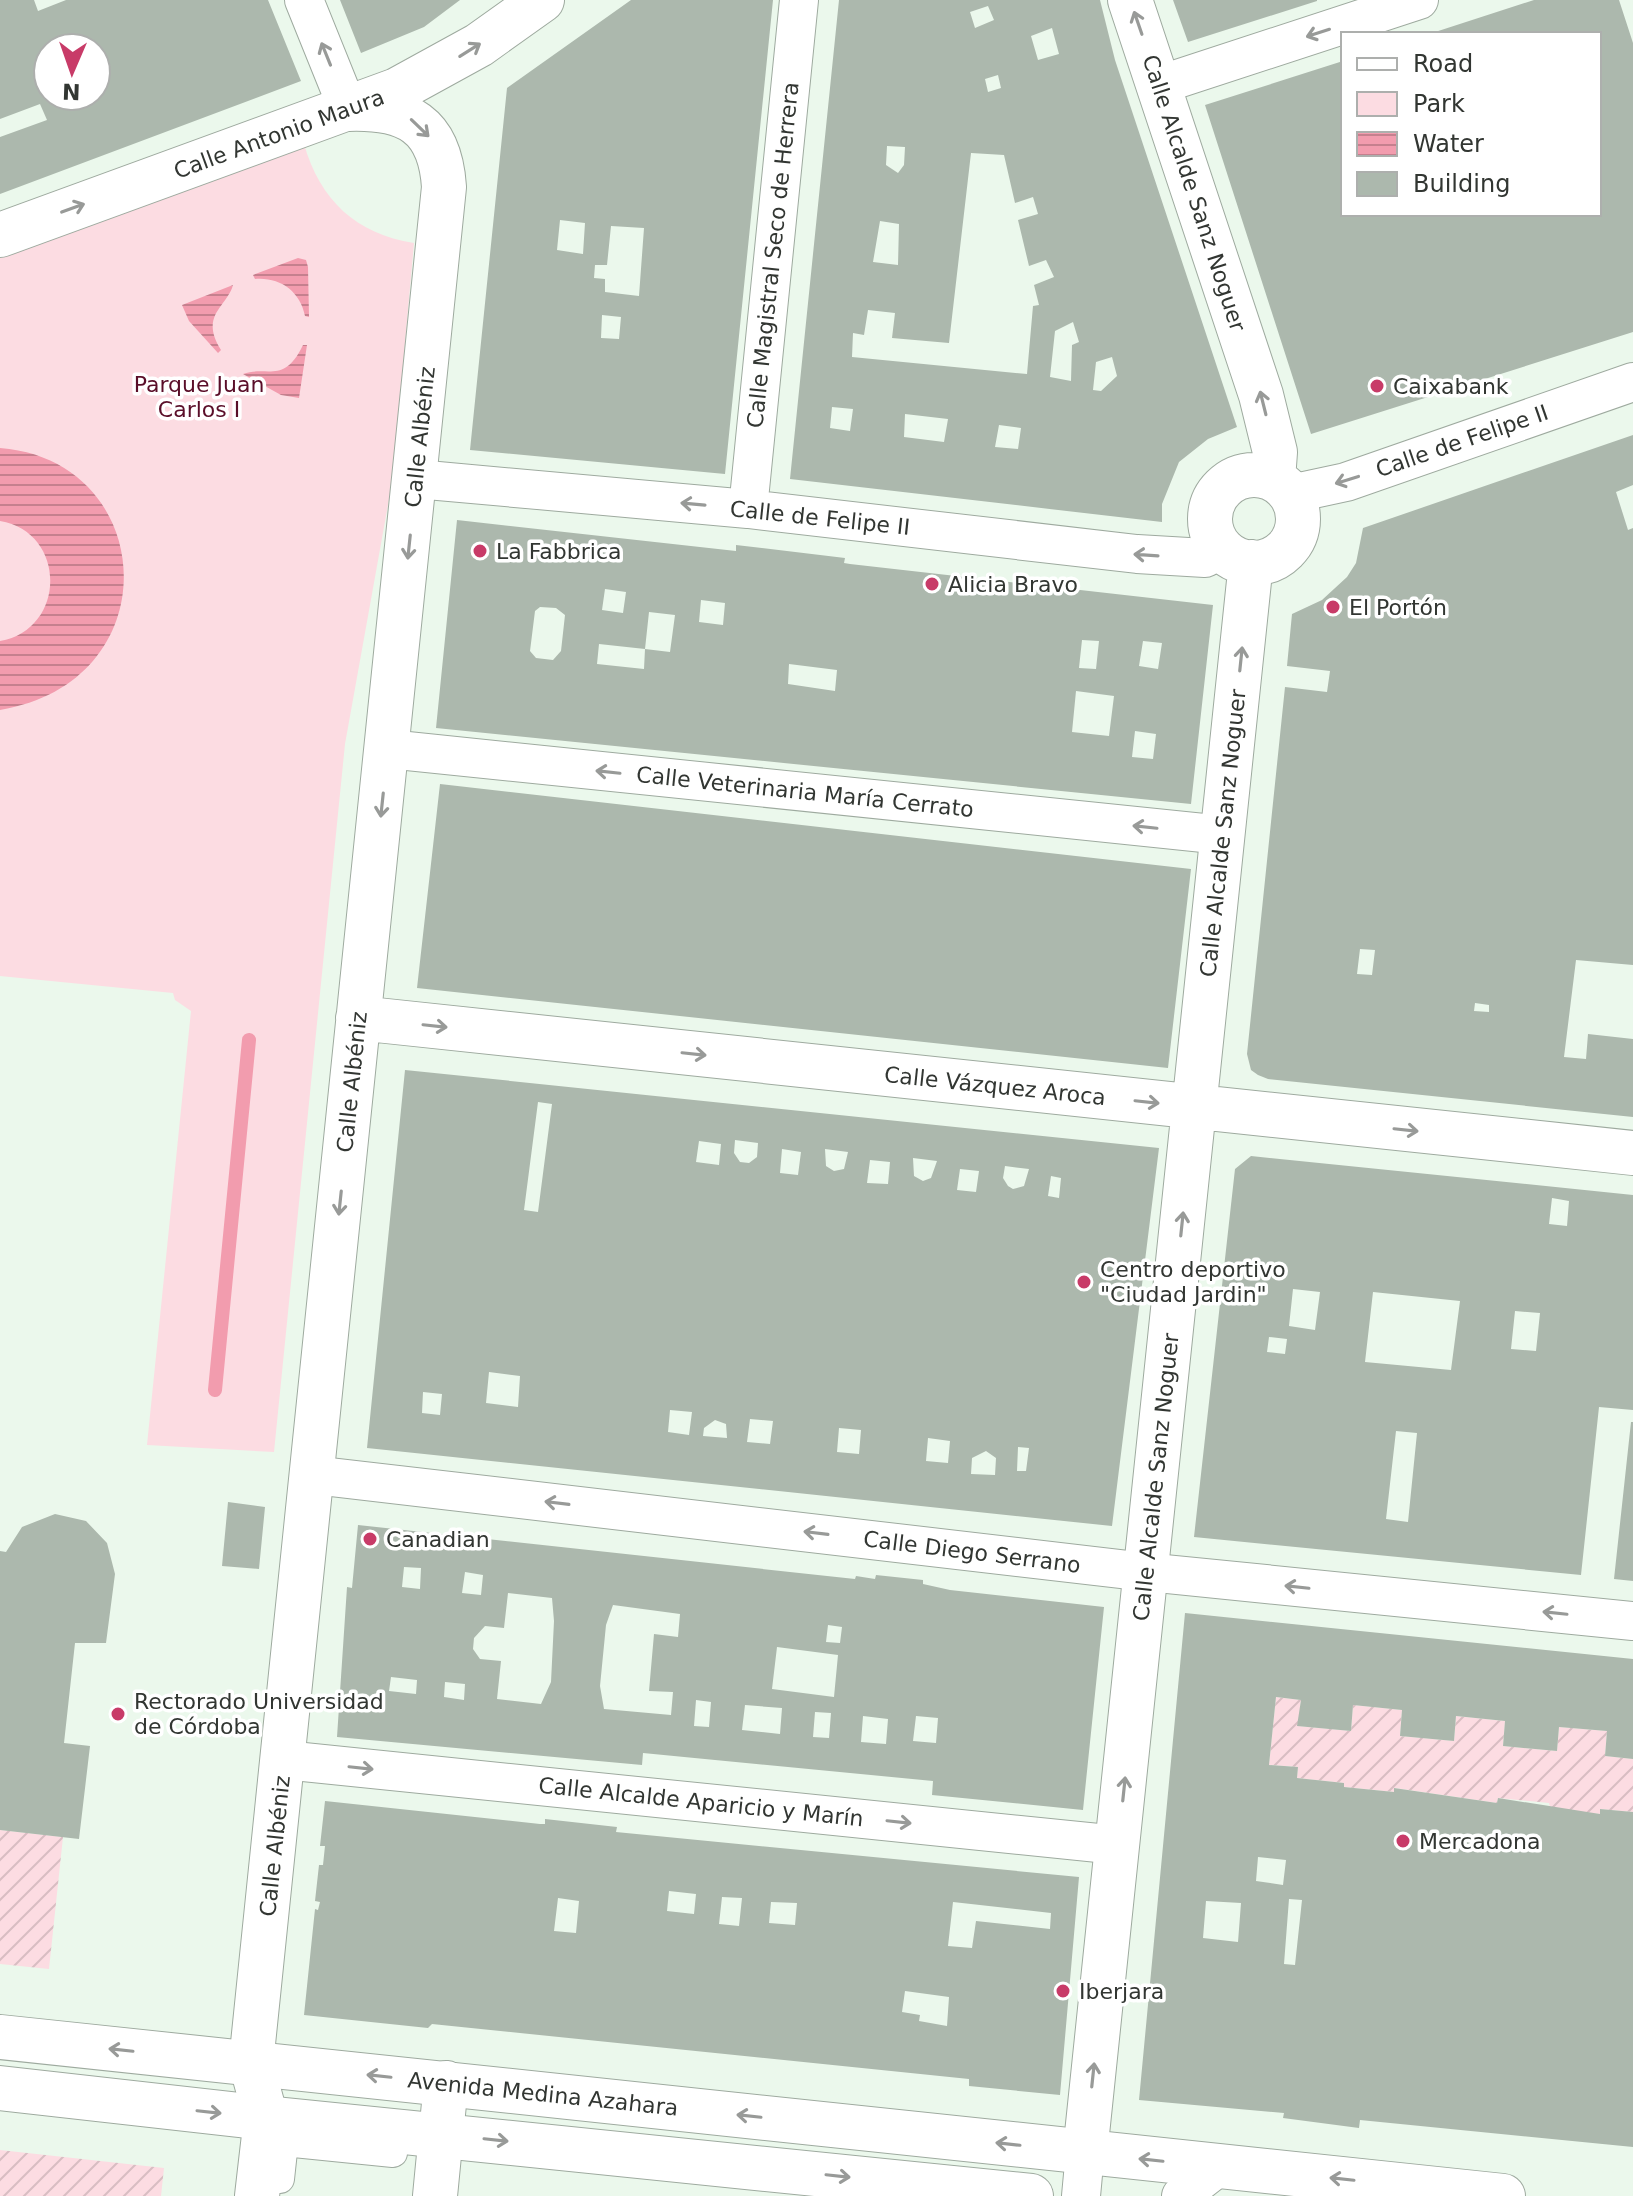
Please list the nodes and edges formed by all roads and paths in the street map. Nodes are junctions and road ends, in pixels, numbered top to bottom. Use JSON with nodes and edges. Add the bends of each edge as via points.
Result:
{"nodes":[{"id":1,"x":304,"y":0,"type":"edge"},
{"id":2,"x":542,"y":0,"type":"edge"},
{"id":3,"x":799,"y":0,"type":"edge"},
{"id":4,"x":1130,"y":0,"type":"edge"},
{"id":5,"x":1419,"y":0,"type":"edge"},
{"id":6,"x":1159,"y":85,"type":"junction"},
{"id":7,"x":348,"y":109,"type":"junction"},
{"id":8,"x":0,"y":235,"type":"edge"},
{"id":9,"x":1633,"y":382,"type":"edge"},
{"id":10,"x":416,"y":479,"type":"junction"},
{"id":11,"x":1281,"y":487,"type":"junction"},
{"id":12,"x":748,"y":509,"type":"junction"},
{"id":13,"x":1237,"y":556,"type":"junction"},
{"id":14,"x":388,"y":749,"type":"junction"},
{"id":15,"x":1223,"y":835,"type":"junction"},
{"id":16,"x":358,"y":1018,"type":"junction"},
{"id":17,"x":1195,"y":1107,"type":"junction"},
{"id":18,"x":1633,"y":1153,"type":"edge"},
{"id":19,"x":313,"y":1475,"type":"junction"},
{"id":20,"x":1146,"y":1572,"type":"junction"},
{"id":21,"x":1633,"y":1621,"type":"edge"},
{"id":22,"x":284,"y":1760,"type":"junction"},
{"id":23,"x":1118,"y":1845,"type":"junction"},
{"id":24,"x":0,"y":2037,"type":"edge"},
{"id":25,"x":251,"y":2063,"type":"junction"},
{"id":26,"x":446,"y":2083,"type":"junction"},
{"id":27,"x":0,"y":2088,"type":"edge"},
{"id":28,"x":266,"y":2118,"type":"junction"},
{"id":29,"x":442,"y":2135,"type":"junction"},
{"id":30,"x":1085,"y":2153,"type":"junction"},
{"id":31,"x":1218,"y":2167,"type":"junction"},
{"id":32,"x":778,"y":2183,"type":"edge"},
{"id":33,"x":257,"y":2196,"type":"edge"},
{"id":34,"x":278,"y":2196,"type":"edge"},
{"id":35,"x":417,"y":2196,"type":"edge"},
{"id":36,"x":435,"y":2196,"type":"edge"},
{"id":37,"x":1031,"y":2196,"type":"edge"},
{"id":38,"x":1081,"y":2196,"type":"edge"},
{"id":39,"x":1181,"y":2196,"type":"edge"},
{"id":40,"x":1503,"y":2196,"type":"edge"}],
"edges":[{"from":7,"to":1,"type":"street","one_way":true},
{"from":7,"to":2,"type":"street","name":"Calle Antonio Maura","one_way":true,"via":[[437,70]]},
{"from":3,"to":12,"type":"street","name":"Calle Magistral Seco de Herrera"},
{"from":6,"to":4,"type":"street","name":"Calle Alcalde Sanz Noguer","one_way":true},
{"from":5,"to":6,"type":"street","one_way":true},
{"from":11,"to":6,"type":"street","name":"Calle Alcalde Sanz Noguer","one_way":true,"via":[[1261,395]]},
{"from":8,"to":7,"type":"street","name":"Calle Antonio Maura","one_way":true},
{"from":7,"to":10,"type":"street","name":"Calle Albéniz","one_way":true,"via":[[380,108],[417,122],[431,138],[443,170]]},
{"from":9,"to":11,"type":"street","name":"Calle de Felipe II","one_way":true,"via":[[1346,482]]},
{"from":12,"to":10,"type":"street","name":"Calle de Felipe II","one_way":true},
{"from":10,"to":14,"type":"street","name":"Calle Albéniz","one_way":true},
{"from":11,"to":13,"type":"street","via":[[1298,520],[1295,534],[1278,555]]},
{"from":11,"to":13,"type":"street","via":[[1246,475],[1222,488],[1210,512],[1210,525]]},
{"from":13,"to":12,"type":"street","name":"Calle de Felipe II","one_way":true,"via":[[1137,554]]},
{"from":15,"to":13,"type":"street","name":"Calle Alcalde Sanz Noguer","one_way":true},
{"from":15,"to":14,"type":"street","name":"Calle Veterinaria María Cerrato","one_way":true},
{"from":14,"to":16,"type":"street","name":"Calle Albéniz","one_way":true},
{"from":15,"to":17,"type":"street","name":"Calle Alcalde Sanz Noguer"},
{"from":16,"to":17,"type":"street","name":"Calle Vázquez Aroca","one_way":true},
{"from":16,"to":19,"type":"street","name":"Calle Albéniz","one_way":true},
{"from":17,"to":18,"type":"street","name":"Calle Vázquez Aroca","one_way":true},
{"from":20,"to":17,"type":"street","name":"Calle Alcalde Sanz Noguer","one_way":true},
{"from":20,"to":19,"type":"street","name":"Calle Diego Serrano","one_way":true},
{"from":19,"to":22,"type":"street","name":"Calle Albéniz"},
{"from":21,"to":20,"type":"street","name":"Calle Diego Serrano","one_way":true},
{"from":23,"to":20,"type":"street","name":"Calle Alcalde Sanz Noguer","one_way":true},
{"from":22,"to":23,"type":"street","name":"Calle Alcalde Aparicio y Marín","one_way":true},
{"from":22,"to":25,"type":"street","name":"Calle Albéniz"},
{"from":30,"to":23,"type":"street","name":"Calle Alcalde Sanz Noguer","one_way":true},
{"from":25,"to":24,"type":"street","name":"Avenida Medina Azahara","one_way":true},
{"from":26,"to":25,"type":"street","name":"Avenida Medina Azahara","one_way":true},
{"from":25,"to":28,"type":"street","name":"Calle Albéniz"},
{"from":26,"to":29,"type":"street"},
{"from":30,"to":26,"type":"street","name":"Avenida Medina Azahara","one_way":true},
{"from":27,"to":28,"type":"street","one_way":true},
{"from":28,"to":29,"type":"street"},
{"from":28,"to":33,"type":"street"},
{"from":29,"to":32,"type":"street","one_way":true},
{"from":29,"to":36,"type":"street"},
{"from":31,"to":30,"type":"street","name":"Avenida Medina Azahara","one_way":true},
{"from":30,"to":38,"type":"street"},
{"from":31,"to":39,"type":"street"},
{"from":40,"to":31,"type":"street","name":"Avenida Medina Azahara","one_way":true},
{"from":32,"to":37,"type":"street","one_way":true},
{"from":34,"to":35,"type":"street","via":[[284,2142],[422,2156]]}]}
